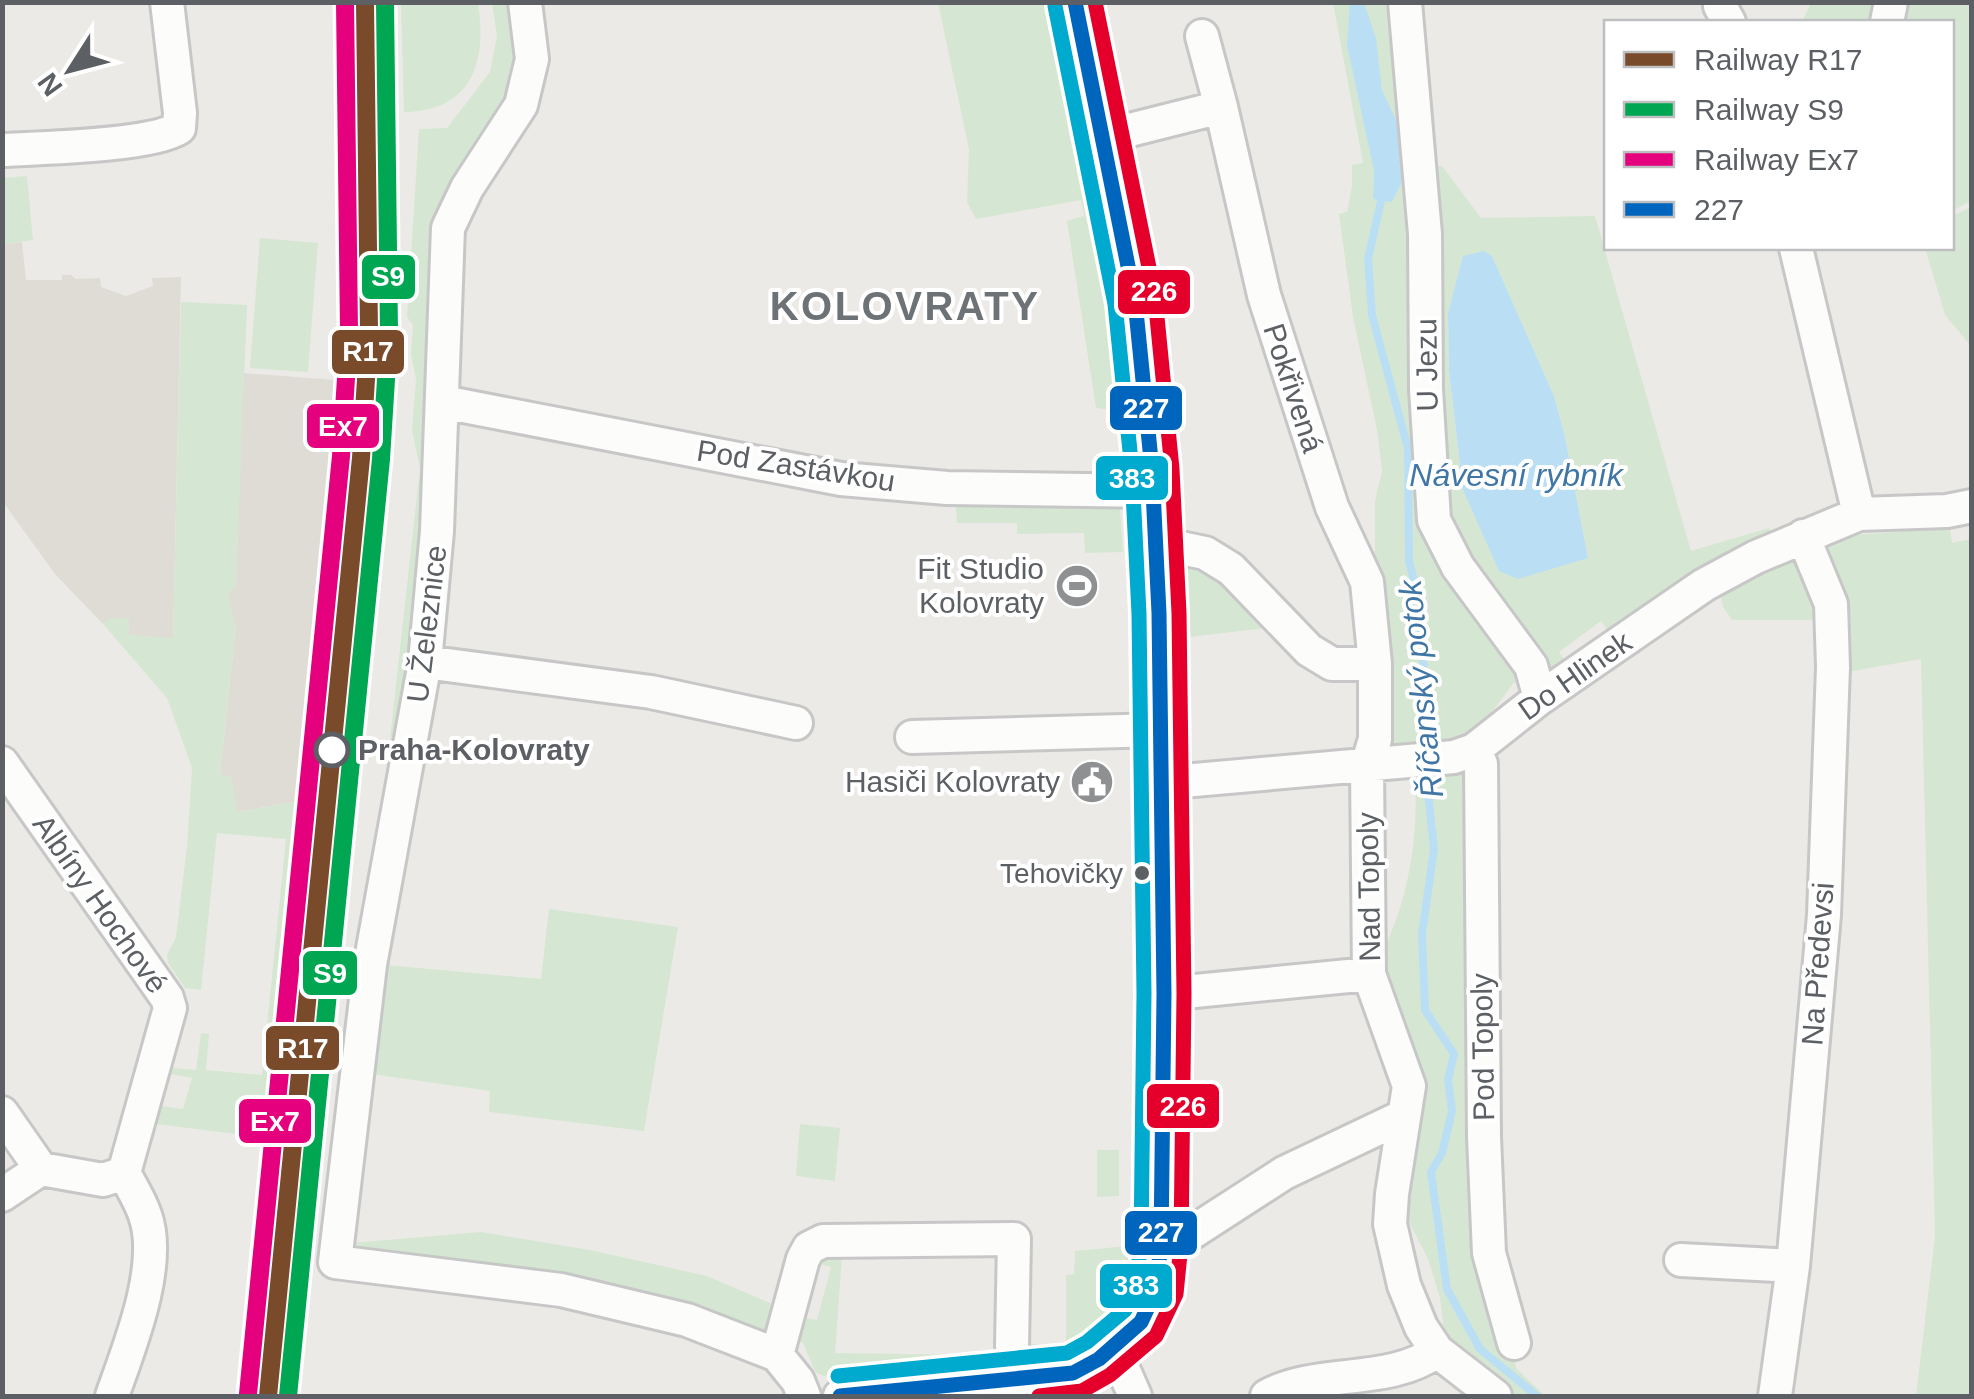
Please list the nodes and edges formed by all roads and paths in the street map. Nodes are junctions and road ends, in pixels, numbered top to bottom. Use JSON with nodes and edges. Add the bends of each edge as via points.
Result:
{"nodes":[{"id":1,"x":167,"y":2,"type":"edge"},
{"id":2,"x":526,"y":2,"type":"edge"},
{"id":3,"x":1075,"y":2,"type":"edge"},
{"id":4,"x":1404,"y":2,"type":"edge"},
{"id":5,"x":1202,"y":36,"type":"dead end"},
{"id":6,"x":1221,"y":107,"type":"junction"},
{"id":7,"x":1102,"y":137,"type":"junction"},
{"id":8,"x":2,"y":150,"type":"edge"},
{"id":9,"x":1796,"y":250,"type":"edge"},
{"id":10,"x":443,"y":402,"type":"junction"},
{"id":11,"x":1154,"y":491,"type":"junction"},
{"id":12,"x":1972,"y":506,"type":"edge"},
{"id":13,"x":1859,"y":514,"type":"junction"},
{"id":14,"x":1803,"y":536,"type":"junction"},
{"id":15,"x":1156,"y":543,"type":"junction"},
{"id":16,"x":426,"y":662,"type":"junction"},
{"id":17,"x":1376,"y":664,"type":"junction"},
{"id":18,"x":1540,"y":698,"type":"junction"},
{"id":19,"x":796,"y":723,"type":"dead end"},
{"id":20,"x":1159,"y":730,"type":"junction"},
{"id":21,"x":912,"y":737,"type":"dead end"},
{"id":22,"x":1464,"y":754,"type":"junction"},
{"id":23,"x":2,"y":763,"type":"edge"},
{"id":24,"x":1367,"y":766,"type":"junction"},
{"id":25,"x":1160,"y":783,"type":"junction"},
{"id":26,"x":1370,"y":974,"type":"junction"},
{"id":27,"x":1164,"y":994,"type":"junction"},
{"id":28,"x":2,"y":1114,"type":"edge"},
{"id":29,"x":1404,"y":1116,"type":"junction"},
{"id":30,"x":42,"y":1169,"type":"junction"},
{"id":31,"x":124,"y":1173,"type":"junction"},
{"id":32,"x":2,"y":1195,"type":"edge"},
{"id":33,"x":1162,"y":1244,"type":"junction"},
{"id":34,"x":1681,"y":1260,"type":"dead end"},
{"id":35,"x":1793,"y":1266,"type":"junction"},
{"id":36,"x":1514,"y":1343,"type":"dead end"},
{"id":37,"x":1012,"y":1346,"type":"dead end"},
{"id":38,"x":1114,"y":1348,"type":"junction"},
{"id":39,"x":1437,"y":1351,"type":"junction"},
{"id":40,"x":777,"y":1354,"type":"junction"},
{"id":41,"x":112,"y":1396,"type":"edge"},
{"id":42,"x":804,"y":1396,"type":"edge"},
{"id":43,"x":840,"y":1396,"type":"edge"},
{"id":44,"x":1135,"y":1396,"type":"edge"},
{"id":45,"x":1266,"y":1396,"type":"edge"},
{"id":46,"x":1495,"y":1396,"type":"edge"},
{"id":47,"x":1776,"y":1396,"type":"edge"}],
"edges":[{"from":1,"to":8,"type":"street","via":[[179,128],[168,135]]},
{"from":2,"to":10,"type":"street","name":"U Železnice","via":[[532,59],[521,105],[448,228]]},
{"from":3,"to":7,"type":"street"},
{"from":4,"to":18,"type":"street","name":"U Jezu","via":[[1425,234],[1434,520],[1458,567],[1531,666]]},
{"from":5,"to":6,"type":"street","name":"Pokřivená"},
{"from":6,"to":7,"type":"street"},
{"from":6,"to":17,"type":"street","name":"Pokřivená","via":[[1264,295],[1332,507],[1367,582]]},
{"from":7,"to":11,"type":"street","via":[[1135,301]]},
{"from":9,"to":13,"type":"street"},
{"from":10,"to":11,"type":"street","name":"Pod Zastávkou","via":[[841,478],[947,488]]},
{"from":10,"to":16,"type":"street","name":"U Železnice"},
{"from":11,"to":15,"type":"street"},
{"from":12,"to":13,"type":"street","name":"Do Hlinek"},
{"from":13,"to":14,"type":"street","name":"Do Hlinek"},
{"from":14,"to":18,"type":"street","name":"Do Hlinek","via":[[1704,585]]},
{"from":14,"to":35,"type":"street","name":"Na Předevsi","via":[[1831,604],[1832,666],[1824,915]]},
{"from":15,"to":17,"type":"street","via":[[1205,553],[1231,569],[1308,650],[1332,664]]},
{"from":15,"to":20,"type":"street"},
{"from":16,"to":19,"type":"street","via":[[652,692]]},
{"from":16,"to":40,"type":"street","name":"U Železnice","via":[[370,965],[335,1262],[561,1290],[687,1320]]},
{"from":17,"to":24,"type":"street","name":"Pokřivená","via":[[1375,739]]},
{"from":18,"to":22,"type":"street","name":"Do Hlinek"},
{"from":20,"to":21,"type":"street"},
{"from":20,"to":25,"type":"street"},
{"from":22,"to":24,"type":"street"},
{"from":22,"to":36,"type":"street","name":"Pod Topoly","via":[[1481,764],[1489,1252]]},
{"from":23,"to":31,"type":"street","name":"Albíny Hochové","via":[[170,1008]]},
{"from":24,"to":25,"type":"street"},
{"from":24,"to":26,"type":"street","name":"Nad Topoly"},
{"from":25,"to":27,"type":"street"},
{"from":26,"to":27,"type":"street"},
{"from":26,"to":29,"type":"street","name":"Nad Topoly","via":[[1409,1086]]},
{"from":27,"to":33,"type":"street"},
{"from":28,"to":30,"type":"street"},
{"from":29,"to":33,"type":"street","via":[[1284,1173],[1179,1241]]},
{"from":29,"to":39,"type":"street","name":"Nad Topoly","via":[[1390,1224],[1404,1285]]},
{"from":30,"to":31,"type":"street","via":[[103,1180]]},
{"from":30,"to":32,"type":"street"},
{"from":31,"to":41,"type":"street","via":[[146,1216],[150,1246],[143,1300]]},
{"from":33,"to":38,"type":"street","via":[[1156,1290],[1141,1322]]},
{"from":34,"to":35,"type":"street"},
{"from":35,"to":47,"type":"street","name":"Na Předevsi"},
{"from":37,"to":40,"type":"street","via":[[1014,1239],[823,1241],[802,1259]]},
{"from":38,"to":43,"type":"street","via":[[1073,1373]]},
{"from":38,"to":44,"type":"street"},
{"from":39,"to":45,"type":"street","via":[[1397,1368],[1294,1384]]},
{"from":39,"to":46,"type":"street","name":"Nad Topoly"},
{"from":40,"to":42,"type":"street"}]}
